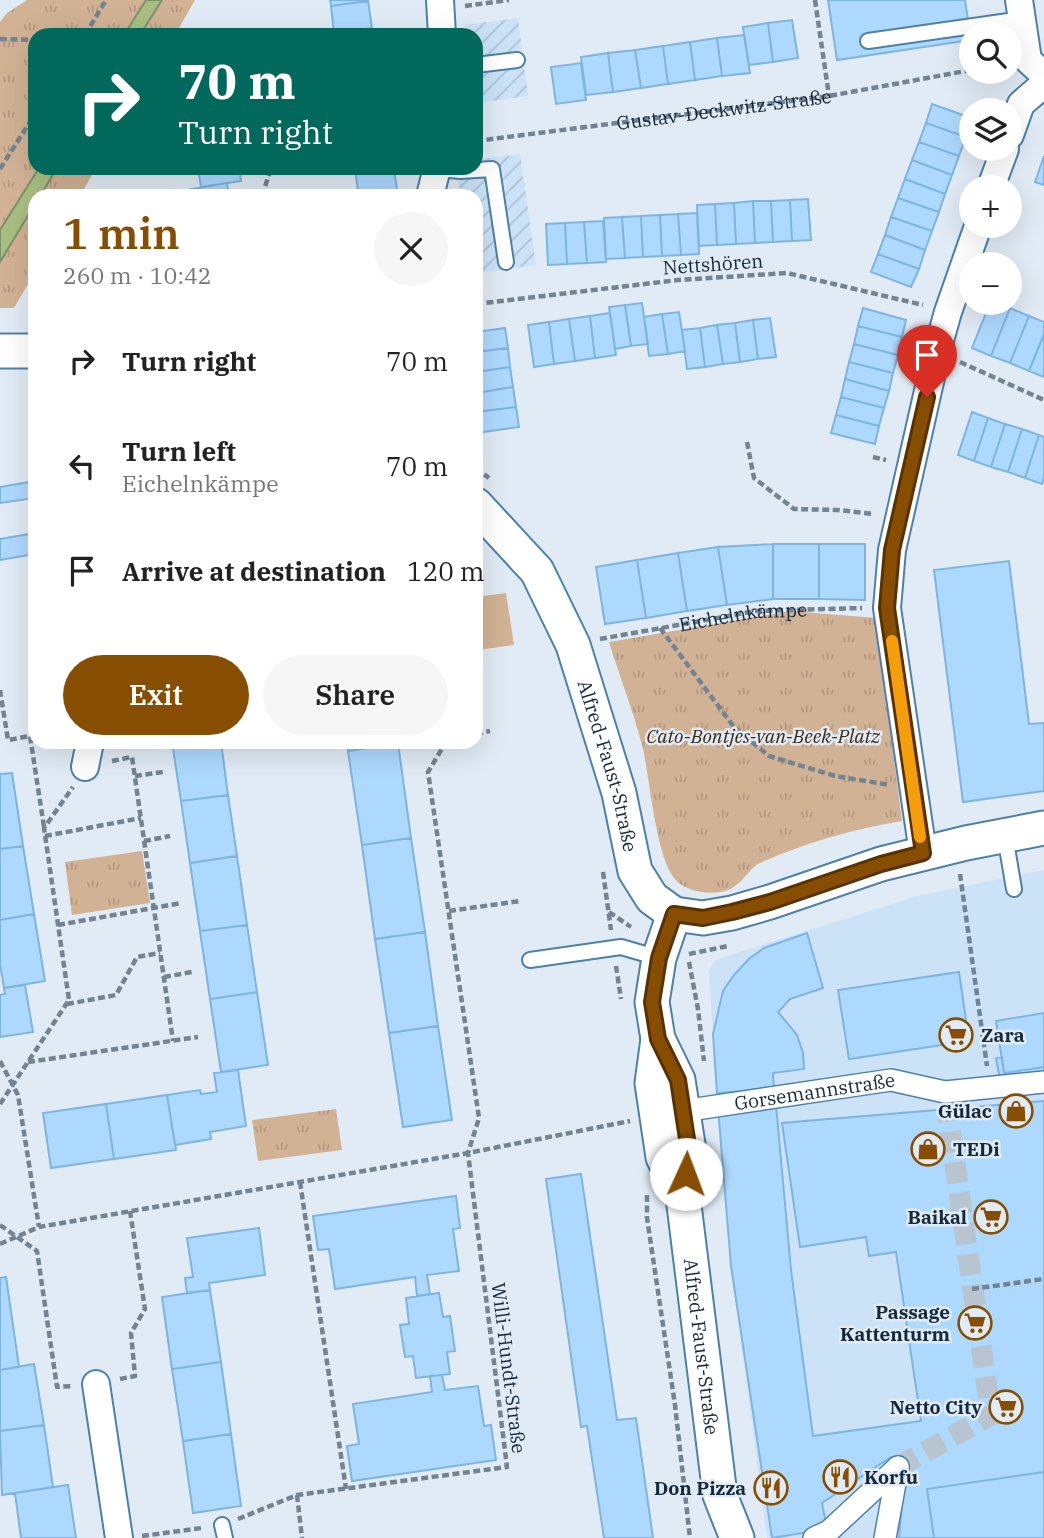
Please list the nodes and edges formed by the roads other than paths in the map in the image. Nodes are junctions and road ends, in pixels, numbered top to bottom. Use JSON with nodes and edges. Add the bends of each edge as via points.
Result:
{"nodes":[{"id":1,"x":1021,"y":10,"type":"edge"},
{"id":2,"x":868,"y":41,"type":"dead end"},
{"id":3,"x":517,"y":60,"type":"dead end"},
{"id":4,"x":483,"y":64,"type":"edge"},
{"id":5,"x":1044,"y":75,"type":"edge"},
{"id":6,"x":1044,"y":84,"type":"edge"},
{"id":7,"x":1022,"y":103,"type":"edge"},
{"id":8,"x":483,"y":170,"type":"edge"},
{"id":9,"x":974,"y":238,"type":"edge"},
{"id":10,"x":506,"y":262,"type":"dead end"},
{"id":11,"x":0,"y":351,"type":"edge"},
{"id":12,"x":28,"y":351,"type":"edge"},
{"id":13,"x":483,"y":513,"type":"edge"},
{"id":14,"x":1044,"y":828,"type":"edge"},
{"id":15,"x":1005,"y":836,"type":"junction"},
{"id":16,"x":923,"y":853,"type":"junction"},
{"id":17,"x":1014,"y":889,"type":"dead end"},
{"id":18,"x":674,"y":914,"type":"junction"},
{"id":19,"x":659,"y":958,"type":"junction"},
{"id":20,"x":530,"y":960,"type":"dead end"},
{"id":21,"x":1044,"y":1082,"type":"edge"},
{"id":22,"x":670,"y":1114,"type":"junction"},
{"id":23,"x":96,"y":1384,"type":"road end"},
{"id":24,"x":720,"y":1495,"type":"junction"},
{"id":25,"x":119,"y":1538,"type":"edge"},
{"id":26,"x":714,"y":1538,"type":"edge"},
{"id":27,"x":737,"y":1538,"type":"edge"},
{"id":28,"x":814,"y":1538,"type":"edge"},
{"id":29,"x":885,"y":1538,"type":"edge"}],
"edges":[{"from":1,"to":2,"type":"lane"},
{"from":1,"to":5,"type":"street","via":[[1028,60]]},
{"from":3,"to":4,"type":"lane"},
{"from":6,"to":7,"type":"street"},
{"from":8,"to":10,"type":"lane","via":[[492,169]]},
{"from":9,"to":16,"type":"street","via":[[937,351],[892,550],[887,608]]},
{"from":11,"to":12,"type":"street"},
{"from":13,"to":18,"type":"street","name":"Alfred-Faust-Straße","via":[[537,571],[573,645],[619,793],[635,871],[652,898]]},
{"from":14,"to":15,"type":"street"},
{"from":15,"to":16,"type":"street"},
{"from":15,"to":17,"type":"lane"},
{"from":16,"to":18,"type":"street","via":[[732,912],[703,918]]},
{"from":18,"to":19,"type":"street","name":"Alfred-Faust-Straße"},
{"from":19,"to":20,"type":"lane","via":[[621,947]]},
{"from":19,"to":22,"type":"street","name":"Alfred-Faust-Straße","via":[[652,1002],[658,1039],[652,1083]]},
{"from":21,"to":22,"type":"street","name":"Gorsemannstraße","via":[[946,1101],[891,1080]]},
{"from":22,"to":24,"type":"street","name":"Alfred-Faust-Straße","via":[[663,1157],[683,1197]]},
{"from":23,"to":25,"type":"street"},
{"from":24,"to":26,"type":"street","name":"Alfred-Faust-Straße"},
{"from":24,"to":27,"type":"street","name":"Alfred-Faust-Straße"},
{"from":28,"to":29,"type":"street","via":[[828,1531],[898,1467]]}]}
